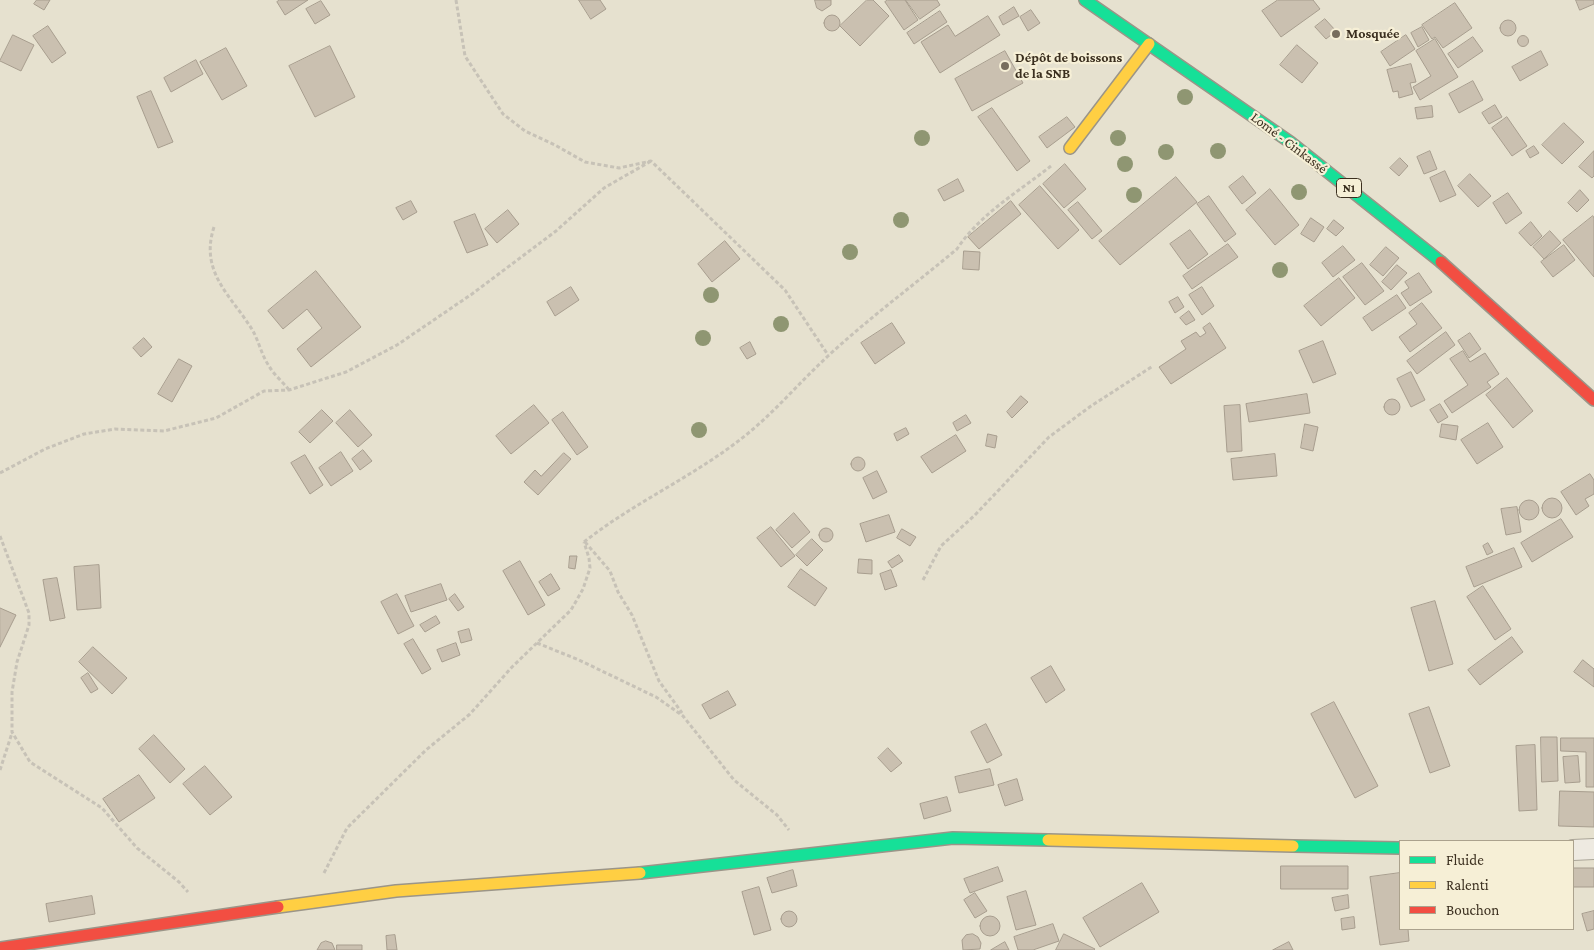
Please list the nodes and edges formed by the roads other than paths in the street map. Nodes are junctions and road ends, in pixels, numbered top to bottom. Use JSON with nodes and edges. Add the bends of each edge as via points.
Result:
{"nodes":[{"id":1,"x":1085,"y":0,"type":"edge"},
{"id":2,"x":1148,"y":44,"type":"junction"},
{"id":3,"x":1070,"y":148,"type":"road end"},
{"id":4,"x":1594,"y":399,"type":"edge"},
{"id":5,"x":1399,"y":848,"type":"edge"},
{"id":6,"x":1594,"y":849,"type":"edge"},
{"id":7,"x":1574,"y":850,"type":"edge"},
{"id":8,"x":0,"y":948,"type":"edge"}],
"edges":[{"from":1,"to":2,"type":"main road","name":"Lomé - Cinkassé","number":"N1"},
{"from":2,"to":3,"type":"main road"},
{"from":2,"to":4,"type":"main road","name":"Lomé - Cinkassé","number":"N1","via":[[1244,109],[1346,186],[1465,282]]},
{"from":5,"to":8,"type":"main road","via":[[952,838],[625,875],[396,891]]},
{"from":6,"to":7,"type":"street"}]}
